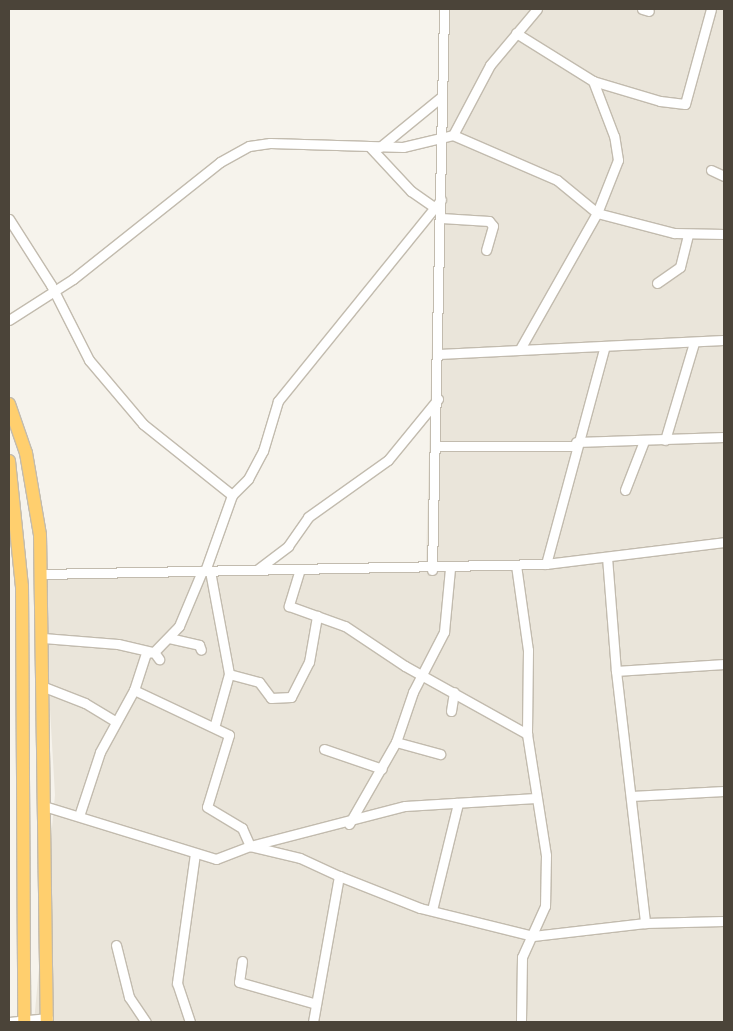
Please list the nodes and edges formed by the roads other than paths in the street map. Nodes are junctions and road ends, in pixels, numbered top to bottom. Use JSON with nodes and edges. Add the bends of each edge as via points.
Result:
{"nodes":[{"id":1,"x":444,"y":9,"type":"edge"},
{"id":2,"x":537,"y":9,"type":"edge"},
{"id":3,"x":711,"y":9,"type":"edge"},
{"id":4,"x":516,"y":33,"type":"junction"},
{"id":5,"x":593,"y":81,"type":"junction"},
{"id":6,"x":441,"y":96,"type":"junction"},
{"id":7,"x":442,"y":135,"type":"junction"},
{"id":8,"x":453,"y":135,"type":"junction"},
{"id":9,"x":369,"y":146,"type":"junction"},
{"id":10,"x":380,"y":146,"type":"junction"},
{"id":11,"x":711,"y":170,"type":"dead end"},
{"id":12,"x":724,"y":176,"type":"edge"},
{"id":13,"x":438,"y":212,"type":"junction"},
{"id":14,"x":598,"y":213,"type":"junction"},
{"id":15,"x":9,"y":219,"type":"edge"},
{"id":16,"x":688,"y":234,"type":"junction"},
{"id":17,"x":724,"y":234,"type":"edge"},
{"id":18,"x":486,"y":250,"type":"dead end"},
{"id":19,"x":657,"y":283,"type":"dead end"},
{"id":20,"x":54,"y":292,"type":"junction"},
{"id":21,"x":9,"y":320,"type":"edge"},
{"id":22,"x":724,"y":340,"type":"edge"},
{"id":23,"x":694,"y":342,"type":"junction"},
{"id":24,"x":520,"y":349,"type":"junction"},
{"id":25,"x":604,"y":349,"type":"junction"},
{"id":26,"x":438,"y":354,"type":"junction"},
{"id":27,"x":438,"y":398,"type":"junction"},
{"id":28,"x":9,"y":404,"type":"edge"},
{"id":29,"x":724,"y":437,"type":"edge"},
{"id":30,"x":665,"y":440,"type":"junction"},
{"id":31,"x":644,"y":441,"type":"junction"},
{"id":32,"x":575,"y":444,"type":"junction"},
{"id":33,"x":438,"y":446,"type":"junction"},
{"id":34,"x":9,"y":461,"type":"edge"},
{"id":35,"x":625,"y":490,"type":"dead end"},
{"id":36,"x":232,"y":494,"type":"junction"},
{"id":37,"x":14,"y":541,"type":"edge"},
{"id":38,"x":724,"y":542,"type":"edge"},
{"id":39,"x":608,"y":557,"type":"junction"},
{"id":40,"x":15,"y":563,"type":"edge"},
{"id":41,"x":546,"y":564,"type":"junction"},
{"id":42,"x":516,"y":565,"type":"junction"},
{"id":43,"x":450,"y":568,"type":"junction"},
{"id":44,"x":300,"y":569,"type":"junction"},
{"id":45,"x":258,"y":570,"type":"junction"},
{"id":46,"x":432,"y":570,"type":"junction"},
{"id":47,"x":206,"y":571,"type":"junction"},
{"id":48,"x":42,"y":574,"type":"junction"},
{"id":49,"x":317,"y":616,"type":"junction"},
{"id":50,"x":43,"y":638,"type":"junction"},
{"id":51,"x":169,"y":638,"type":"junction"},
{"id":52,"x":200,"y":650,"type":"dead end"},
{"id":53,"x":156,"y":656,"type":"junction"},
{"id":54,"x":724,"y":664,"type":"edge"},
{"id":55,"x":616,"y":671,"type":"junction"},
{"id":56,"x":422,"y":673,"type":"junction"},
{"id":57,"x":229,"y":674,"type":"junction"},
{"id":58,"x":44,"y":687,"type":"junction"},
{"id":59,"x":134,"y":690,"type":"junction"},
{"id":60,"x":454,"y":692,"type":"junction"},
{"id":61,"x":450,"y":710,"type":"dead end"},
{"id":62,"x":115,"y":721,"type":"junction"},
{"id":63,"x":215,"y":724,"type":"junction"},
{"id":64,"x":527,"y":734,"type":"junction"},
{"id":65,"x":396,"y":742,"type":"junction"},
{"id":66,"x":324,"y":749,"type":"dead end"},
{"id":67,"x":440,"y":754,"type":"dead end"},
{"id":68,"x":382,"y":769,"type":"junction"},
{"id":69,"x":724,"y":791,"type":"edge"},
{"id":70,"x":632,"y":796,"type":"junction"},
{"id":71,"x":536,"y":798,"type":"junction"},
{"id":72,"x":458,"y":803,"type":"junction"},
{"id":73,"x":44,"y":806,"type":"junction"},
{"id":74,"x":79,"y":816,"type":"junction"},
{"id":75,"x":349,"y":824,"type":"junction"},
{"id":76,"x":250,"y":846,"type":"junction"},
{"id":77,"x":195,"y":854,"type":"junction"},
{"id":78,"x":339,"y":876,"type":"junction"},
{"id":79,"x":432,"y":910,"type":"junction"},
{"id":80,"x":724,"y":921,"type":"edge"},
{"id":81,"x":645,"y":923,"type":"junction"},
{"id":82,"x":533,"y":936,"type":"junction"},
{"id":83,"x":116,"y":946,"type":"dead end"},
{"id":84,"x":242,"y":961,"type":"dead end"},
{"id":85,"x":316,"y":1004,"type":"junction"},
{"id":86,"x":48,"y":1020,"type":"edge"},
{"id":87,"x":24,"y":1021,"type":"edge"},
{"id":88,"x":9,"y":1022,"type":"edge"},
{"id":89,"x":146,"y":1022,"type":"edge"},
{"id":90,"x":190,"y":1022,"type":"edge"},
{"id":91,"x":313,"y":1022,"type":"edge"},
{"id":92,"x":521,"y":1022,"type":"edge"}],
"edges":[{"from":1,"to":6,"type":"street"},
{"from":2,"to":4,"type":"street"},
{"from":3,"to":5,"type":"street","via":[[687,103],[660,102]]},
{"from":4,"to":5,"type":"street"},
{"from":4,"to":8,"type":"street","via":[[490,65]]},
{"from":5,"to":14,"type":"street","via":[[614,136],[618,160]]},
{"from":6,"to":7,"type":"street"},
{"from":6,"to":10,"type":"street"},
{"from":7,"to":8,"type":"street"},
{"from":7,"to":10,"type":"street","via":[[403,147]]},
{"from":7,"to":13,"type":"street"},
{"from":8,"to":14,"type":"street","via":[[557,180]]},
{"from":9,"to":10,"type":"street"},
{"from":9,"to":13,"type":"street"},
{"from":9,"to":20,"type":"street","via":[[270,143],[236,152]]},
{"from":11,"to":12,"type":"street"},
{"from":13,"to":18,"type":"street","via":[[489,221],[493,226]]},
{"from":13,"to":26,"type":"street"},
{"from":13,"to":36,"type":"street","via":[[278,402],[263,451],[248,479]]},
{"from":14,"to":16,"type":"street"},
{"from":14,"to":24,"type":"street"},
{"from":15,"to":20,"type":"street"},
{"from":16,"to":17,"type":"street"},
{"from":16,"to":19,"type":"street","via":[[680,267]]},
{"from":20,"to":21,"type":"street"},
{"from":20,"to":36,"type":"street","via":[[89,360],[143,424]]},
{"from":22,"to":23,"type":"street"},
{"from":23,"to":25,"type":"street"},
{"from":23,"to":30,"type":"street"},
{"from":24,"to":25,"type":"street"},
{"from":24,"to":26,"type":"street"},
{"from":25,"to":32,"type":"street"},
{"from":26,"to":27,"type":"street"},
{"from":27,"to":33,"type":"street"},
{"from":27,"to":45,"type":"street","via":[[388,460],[308,517],[288,546]]},
{"from":28,"to":48,"type":"highway","via":[[36,499]]},
{"from":29,"to":30,"type":"street"},
{"from":30,"to":31,"type":"street"},
{"from":31,"to":32,"type":"street"},
{"from":31,"to":35,"type":"street"},
{"from":32,"to":33,"type":"street"},
{"from":32,"to":41,"type":"street"},
{"from":33,"to":46,"type":"street"},
{"from":34,"to":37,"type":"highway"},
{"from":36,"to":47,"type":"street"},
{"from":37,"to":40,"type":"highway"},
{"from":38,"to":39,"type":"street"},
{"from":39,"to":41,"type":"street"},
{"from":39,"to":55,"type":"street"},
{"from":40,"to":87,"type":"highway"},
{"from":41,"to":42,"type":"street"},
{"from":42,"to":43,"type":"street"},
{"from":42,"to":64,"type":"street","via":[[528,650]]},
{"from":43,"to":46,"type":"street"},
{"from":43,"to":56,"type":"street","via":[[444,632]]},
{"from":44,"to":45,"type":"street"},
{"from":44,"to":46,"type":"street"},
{"from":44,"to":49,"type":"street","via":[[289,606]]},
{"from":45,"to":47,"type":"street"},
{"from":47,"to":48,"type":"street"},
{"from":47,"to":51,"type":"street"},
{"from":47,"to":57,"type":"street"},
{"from":48,"to":50,"type":"highway"},
{"from":49,"to":56,"type":"street","via":[[345,626]]},
{"from":49,"to":57,"type":"street","via":[[309,662],[291,697],[271,698],[259,682]]},
{"from":50,"to":53,"type":"street","via":[[118,644]]},
{"from":50,"to":58,"type":"highway"},
{"from":51,"to":52,"type":"street","via":[[200,645]]},
{"from":51,"to":53,"type":"street"},
{"from":53,"to":59,"type":"street","via":[[146,653]]},
{"from":54,"to":55,"type":"street"},
{"from":55,"to":70,"type":"street"},
{"from":56,"to":60,"type":"street"},
{"from":56,"to":65,"type":"street"},
{"from":57,"to":63,"type":"street"},
{"from":58,"to":62,"type":"street","via":[[85,703]]},
{"from":58,"to":73,"type":"highway"},
{"from":59,"to":62,"type":"street"},
{"from":59,"to":63,"type":"street"},
{"from":60,"to":61,"type":"street"},
{"from":60,"to":64,"type":"street"},
{"from":62,"to":74,"type":"street"},
{"from":63,"to":76,"type":"street","via":[[229,735],[207,807],[242,828]]},
{"from":64,"to":71,"type":"street"},
{"from":65,"to":67,"type":"street"},
{"from":65,"to":68,"type":"street"},
{"from":66,"to":68,"type":"street"},
{"from":68,"to":75,"type":"street"},
{"from":69,"to":70,"type":"street"},
{"from":70,"to":81,"type":"street"},
{"from":71,"to":72,"type":"street"},
{"from":71,"to":82,"type":"street","via":[[546,855],[546,884],[545,906]]},
{"from":72,"to":75,"type":"street","via":[[405,806]]},
{"from":72,"to":79,"type":"street"},
{"from":73,"to":74,"type":"street"},
{"from":73,"to":86,"type":"highway"},
{"from":74,"to":77,"type":"street"},
{"from":75,"to":76,"type":"street"},
{"from":76,"to":77,"type":"street","via":[[225,858]]},
{"from":76,"to":78,"type":"street","via":[[300,858]]},
{"from":77,"to":90,"type":"street","via":[[177,984]]},
{"from":78,"to":79,"type":"street"},
{"from":78,"to":85,"type":"street"},
{"from":79,"to":82,"type":"street"},
{"from":80,"to":81,"type":"street"},
{"from":81,"to":82,"type":"street"},
{"from":82,"to":92,"type":"street","via":[[522,957]]},
{"from":83,"to":89,"type":"street","via":[[129,997]]},
{"from":84,"to":85,"type":"street","via":[[239,982]]},
{"from":85,"to":91,"type":"street"},
{"from":86,"to":87,"type":"street"},
{"from":87,"to":88,"type":"street"}]}
